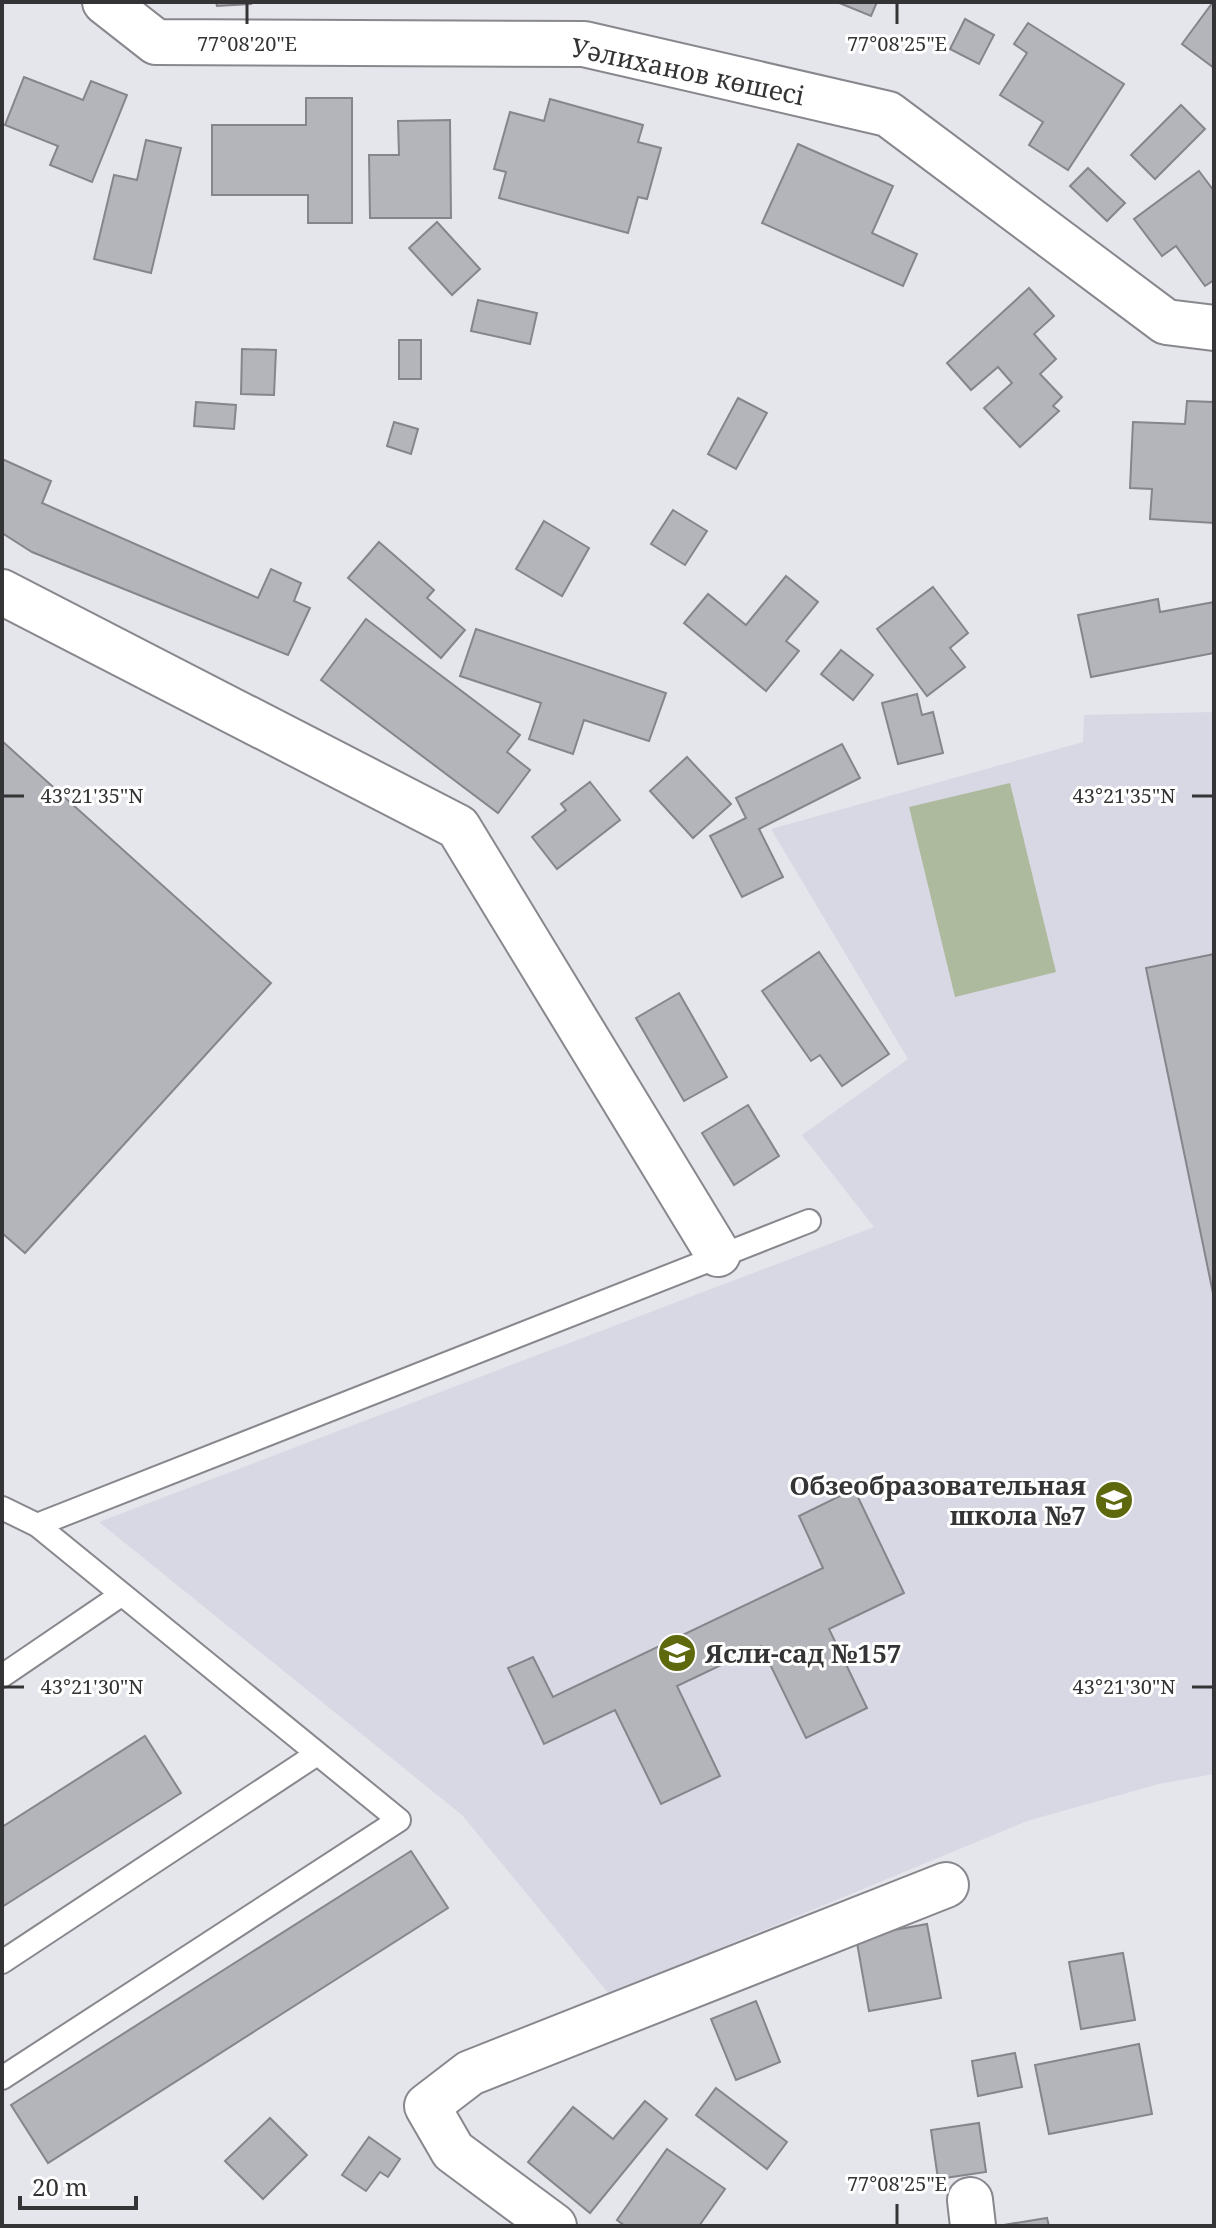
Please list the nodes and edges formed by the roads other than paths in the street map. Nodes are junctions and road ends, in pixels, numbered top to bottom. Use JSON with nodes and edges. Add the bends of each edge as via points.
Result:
{"nodes":[{"id":1,"x":105,"y":2,"type":"edge"},
{"id":2,"x":1214,"y":328,"type":"edge"},
{"id":3,"x":2,"y":592,"type":"edge"},
{"id":4,"x":809,"y":1221,"type":"dead end"},
{"id":5,"x":718,"y":1254,"type":"junction"},
{"id":6,"x":2,"y":1508,"type":"edge"},
{"id":7,"x":37,"y":1525,"type":"junction"},
{"id":8,"x":121,"y":1595,"type":"junction"},
{"id":9,"x":2,"y":1676,"type":"edge"},
{"id":10,"x":317,"y":1754,"type":"junction"},
{"id":11,"x":946,"y":1885,"type":"dead end"},
{"id":12,"x":2,"y":1962,"type":"edge"},
{"id":13,"x":2,"y":2078,"type":"edge"},
{"id":14,"x":554,"y":2226,"type":"edge"}],
"edges":[{"from":1,"to":2,"type":"street","name":"Уәлиханов көшесі","via":[[156,42],[584,44],[888,114],[1166,322]]},
{"from":3,"to":5,"type":"street","via":[[458,827]]},
{"from":4,"to":5,"type":"lane"},
{"from":5,"to":7,"type":"lane"},
{"from":6,"to":7,"type":"lane"},
{"from":7,"to":8,"type":"lane"},
{"from":8,"to":9,"type":"lane"},
{"from":8,"to":10,"type":"lane"},
{"from":10,"to":12,"type":"lane"},
{"from":10,"to":13,"type":"lane","via":[[399,1820]]},
{"from":11,"to":14,"type":"street","via":[[470,2073],[427,2106],[453,2151]]}]}
